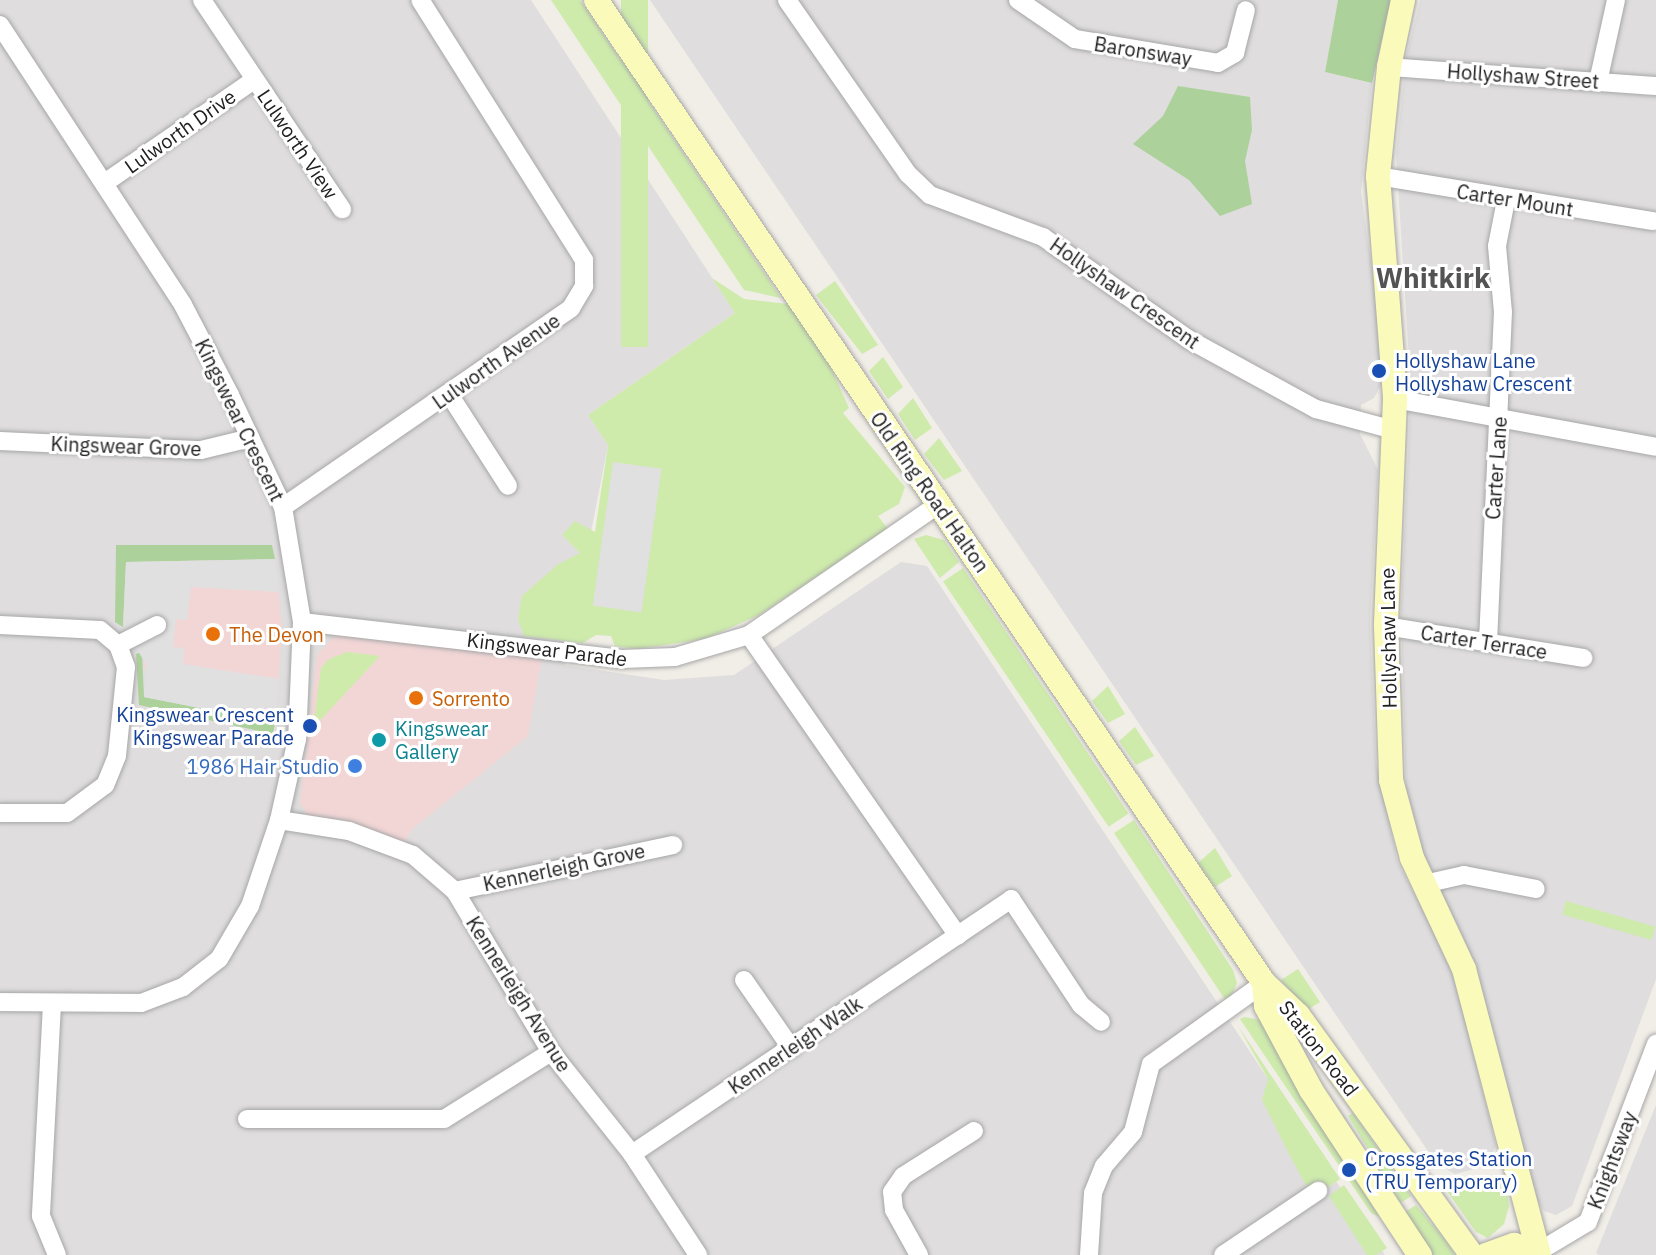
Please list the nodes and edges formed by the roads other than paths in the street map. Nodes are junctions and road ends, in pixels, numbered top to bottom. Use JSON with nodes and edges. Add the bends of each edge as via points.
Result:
{"nodes":[{"id":1,"x":202,"y":0,"type":"edge"},
{"id":2,"x":420,"y":0,"type":"edge"},
{"id":3,"x":596,"y":0,"type":"edge"},
{"id":4,"x":811,"y":0,"type":"edge"},
{"id":5,"x":1018,"y":0,"type":"edge"},
{"id":6,"x":1403,"y":0,"type":"edge"},
{"id":7,"x":1616,"y":0,"type":"edge"},
{"id":8,"x":791,"y":6,"type":"edge"},
{"id":9,"x":1246,"y":10,"type":"dead end"},
{"id":10,"x":0,"y":25,"type":"edge"},
{"id":11,"x":1389,"y":67,"type":"junction"},
{"id":12,"x":254,"y":80,"type":"junction"},
{"id":13,"x":1598,"y":82,"type":"junction"},
{"id":14,"x":1656,"y":86,"type":"edge"},
{"id":15,"x":1378,"y":176,"type":"junction"},
{"id":16,"x":106,"y":182,"type":"junction"},
{"id":17,"x":1506,"y":200,"type":"junction"},
{"id":18,"x":342,"y":209,"type":"dead end"},
{"id":19,"x":1653,"y":221,"type":"dead end"},
{"id":20,"x":449,"y":394,"type":"junction"},
{"id":21,"x":1395,"y":399,"type":"junction"},
{"id":22,"x":1500,"y":419,"type":"junction"},
{"id":23,"x":1394,"y":430,"type":"junction"},
{"id":24,"x":251,"y":438,"type":"junction"},
{"id":25,"x":0,"y":441,"type":"edge"},
{"id":26,"x":1656,"y":447,"type":"edge"},
{"id":27,"x":508,"y":486,"type":"dead end"},
{"id":28,"x":940,"y":503,"type":"junction"},
{"id":29,"x":283,"y":507,"type":"junction"},
{"id":30,"x":302,"y":622,"type":"junction"},
{"id":31,"x":0,"y":625,"type":"edge"},
{"id":32,"x":157,"y":625,"type":"dead end"},
{"id":33,"x":1386,"y":626,"type":"junction"},
{"id":34,"x":749,"y":635,"type":"junction"},
{"id":35,"x":1488,"y":642,"type":"junction"},
{"id":36,"x":118,"y":645,"type":"junction"},
{"id":37,"x":1583,"y":658,"type":"dead end"},
{"id":38,"x":0,"y":813,"type":"edge"},
{"id":39,"x":279,"y":820,"type":"junction"},
{"id":40,"x":673,"y":845,"type":"dead end"},
{"id":41,"x":1424,"y":884,"type":"junction"},
{"id":42,"x":1536,"y":889,"type":"dead end"},
{"id":43,"x":455,"y":891,"type":"junction"},
{"id":44,"x":958,"y":936,"type":"junction"},
{"id":45,"x":744,"y":980,"type":"dead end"},
{"id":46,"x":1264,"y":983,"type":"junction"},
{"id":47,"x":0,"y":1002,"type":"edge"},
{"id":48,"x":52,"y":1004,"type":"junction"},
{"id":49,"x":1101,"y":1022,"type":"dead end"},
{"id":50,"x":1656,"y":1044,"type":"edge"},
{"id":51,"x":791,"y":1048,"type":"junction"},
{"id":52,"x":551,"y":1052,"type":"junction"},
{"id":53,"x":247,"y":1119,"type":"dead end"},
{"id":54,"x":974,"y":1131,"type":"dead end"},
{"id":55,"x":632,"y":1154,"type":"junction"},
{"id":56,"x":1318,"y":1191,"type":"dead end"},
{"id":57,"x":1537,"y":1254,"type":"edge"},
{"id":58,"x":57,"y":1255,"type":"edge"},
{"id":59,"x":698,"y":1255,"type":"edge"},
{"id":60,"x":919,"y":1255,"type":"edge"},
{"id":61,"x":1089,"y":1255,"type":"edge"},
{"id":62,"x":1223,"y":1255,"type":"edge"},
{"id":63,"x":1420,"y":1255,"type":"edge"},
{"id":64,"x":1472,"y":1255,"type":"edge"},
{"id":65,"x":1486,"y":1255,"type":"edge"}],
"edges":[{"from":1,"to":12,"type":"street","name":"Lulworth Drive"},
{"from":2,"to":20,"type":"street","name":"Lulworth Avenue","via":[[584,260],[586,273],[571,308]]},
{"from":3,"to":28,"type":"main road","name":"Old Ring Road Halton","via":[[798,303]]},
{"from":4,"to":8,"type":"street"},
{"from":5,"to":9,"type":"street","name":"Baronsway","via":[[1075,39],[1218,63],[1235,53]]},
{"from":6,"to":11,"type":"main road","name":"Hollyshaw Lane"},
{"from":7,"to":13,"type":"street"},
{"from":8,"to":23,"type":"street","name":"Hollyshaw Crescent","via":[[908,174],[930,195],[1050,241],[1188,339],[1316,409],[1352,423]]},
{"from":10,"to":16,"type":"street","name":"Kingswear Crescent"},
{"from":11,"to":13,"type":"street","name":"Hollyshaw Street"},
{"from":11,"to":15,"type":"main road","name":"Hollyshaw Lane"},
{"from":12,"to":16,"type":"street","name":"Lulworth Drive"},
{"from":12,"to":18,"type":"street","name":"Lulworth View"},
{"from":13,"to":14,"type":"street","name":"Hollyshaw Street"},
{"from":15,"to":17,"type":"street","name":"Carter Mount"},
{"from":15,"to":21,"type":"main road","name":"Hollyshaw Lane"},
{"from":16,"to":24,"type":"street","name":"Kingswear Crescent","via":[[183,305]]},
{"from":17,"to":19,"type":"street","name":"Carter Mount"},
{"from":17,"to":22,"type":"street","name":"Carter Lane","via":[[1497,246],[1503,312]]},
{"from":20,"to":27,"type":"street"},
{"from":20,"to":29,"type":"street","name":"Lulworth Avenue"},
{"from":21,"to":22,"type":"street"},
{"from":21,"to":23,"type":"main road","name":"Hollyshaw Lane"},
{"from":22,"to":26,"type":"street"},
{"from":22,"to":35,"type":"street","name":"Carter Lane"},
{"from":23,"to":33,"type":"main road","name":"Hollyshaw Lane"},
{"from":24,"to":25,"type":"street","name":"Kingswear Grove","via":[[201,450]]},
{"from":24,"to":29,"type":"street","name":"Kingswear Crescent"},
{"from":28,"to":34,"type":"street","name":"Kingswear Parade"},
{"from":28,"to":46,"type":"main road","name":"Old Ring Road Halton"},
{"from":29,"to":30,"type":"street","name":"Kingswear Crescent"},
{"from":30,"to":34,"type":"street","name":"Kingswear Parade","via":[[622,659],[675,657]]},
{"from":30,"to":39,"type":"street","name":"Kingswear Crescent","via":[[299,724]]},
{"from":31,"to":36,"type":"street","via":[[88,628]]},
{"from":32,"to":36,"type":"street"},
{"from":33,"to":35,"type":"street","name":"Carter Terrace"},
{"from":33,"to":41,"type":"main road","name":"Hollyshaw Lane","via":[[1391,780],[1402,832]]},
{"from":34,"to":44,"type":"street"},
{"from":35,"to":37,"type":"street","name":"Carter Terrace"},
{"from":36,"to":38,"type":"street","via":[[126,667],[117,756],[95,797],[52,816]]},
{"from":39,"to":43,"type":"street","name":"Kennerleigh Avenue","via":[[349,831],[413,855]]},
{"from":39,"to":48,"type":"street","name":"Kingswear Crescent","via":[[250,906],[208,970],[170,994],[141,1003]]},
{"from":40,"to":43,"type":"street","name":"Kennerleigh Grove"},
{"from":41,"to":42,"type":"street","via":[[1464,875]]},
{"from":41,"to":57,"type":"main road","name":"Hollyshaw Lane","via":[[1464,969]]},
{"from":43,"to":52,"type":"street","name":"Kennerleigh Avenue"},
{"from":44,"to":49,"type":"street","name":"Kennerleigh Walk","via":[[1011,899],[1081,1005]]},
{"from":44,"to":51,"type":"street","name":"Kennerleigh Walk"},
{"from":45,"to":51,"type":"street"},
{"from":46,"to":61,"type":"street","via":[[1151,1064],[1133,1132],[1104,1166],[1093,1193]]},
{"from":46,"to":63,"type":"main road","name":"Station Road","via":[[1266,1006],[1311,1090]]},
{"from":46,"to":64,"type":"main road","name":"Station Road","via":[[1298,1015]]},
{"from":47,"to":48,"type":"street","name":"Kingswear Crescent"},
{"from":48,"to":58,"type":"street","via":[[41,1216]]},
{"from":50,"to":57,"type":"street","name":"Knightsway","via":[[1588,1222]]},
{"from":51,"to":55,"type":"street","name":"Kennerleigh Walk"},
{"from":52,"to":53,"type":"street","via":[[444,1119]]},
{"from":52,"to":55,"type":"street","name":"Kennerleigh Avenue"},
{"from":54,"to":60,"type":"street","via":[[903,1176],[892,1192],[894,1210]]},
{"from":55,"to":59,"type":"street","name":"Kennerleigh Avenue"},
{"from":56,"to":62,"type":"street"},
{"from":57,"to":65,"type":"main road","via":[[1514,1245]]}]}
